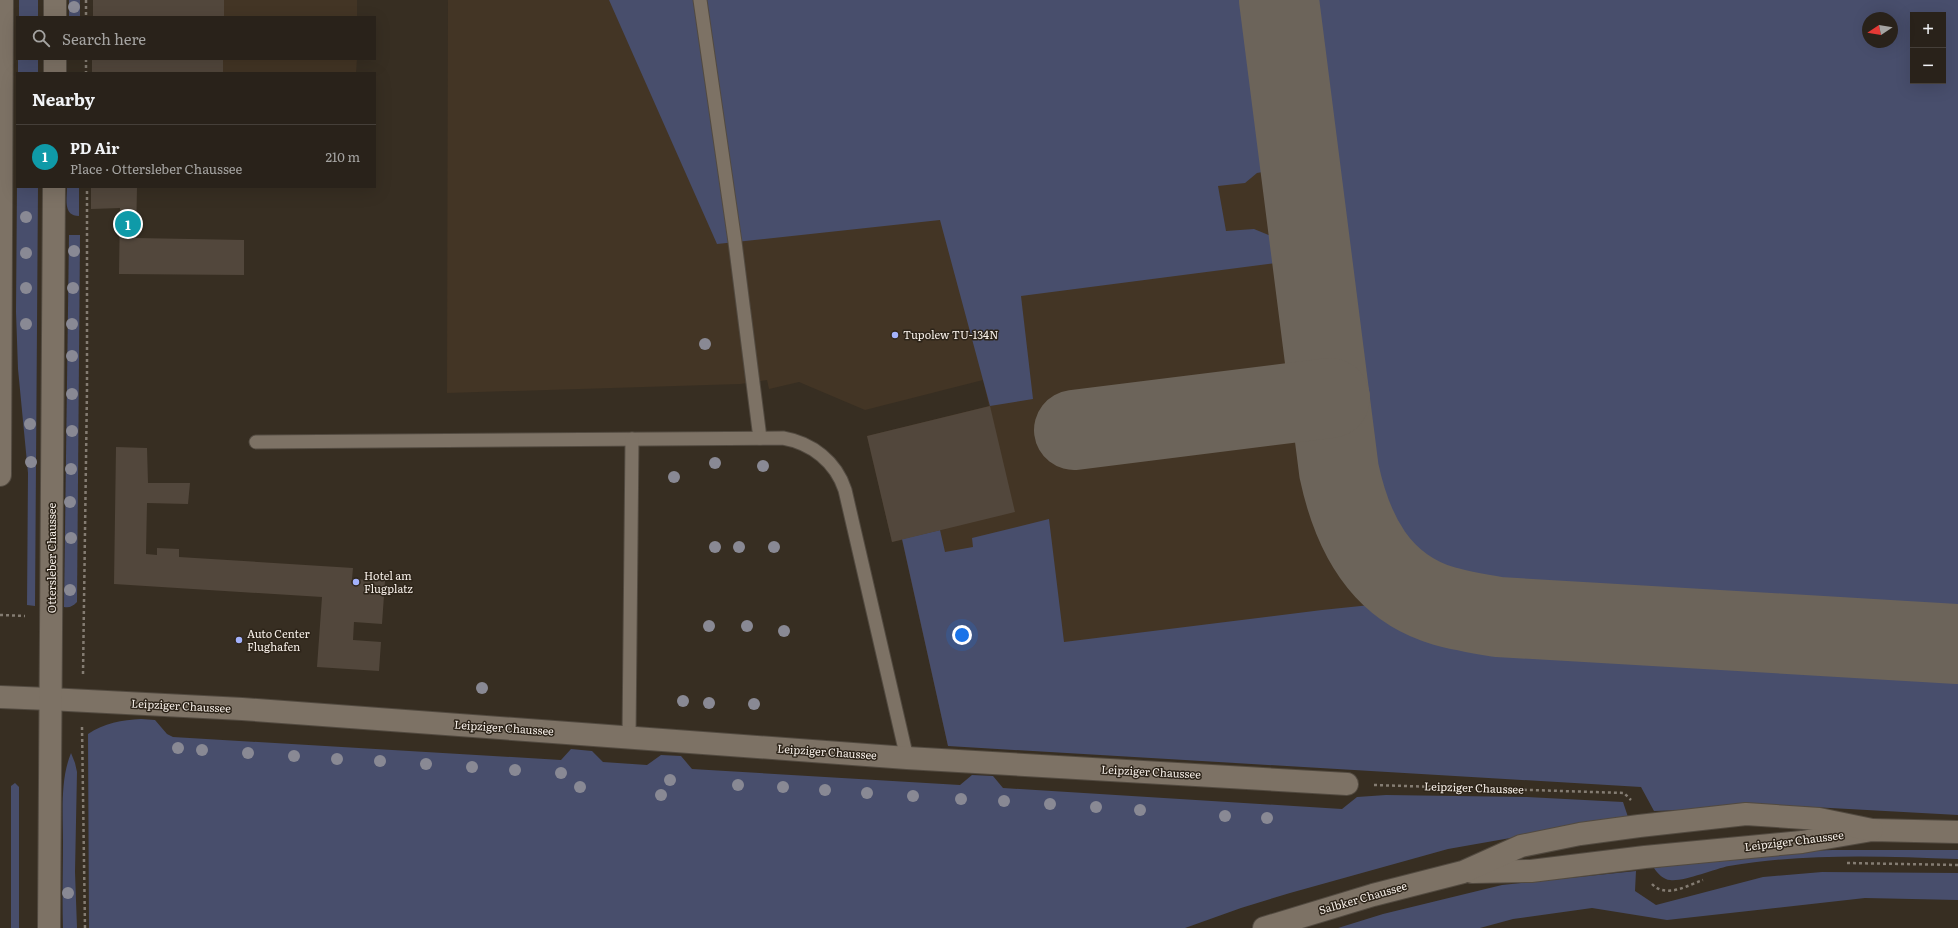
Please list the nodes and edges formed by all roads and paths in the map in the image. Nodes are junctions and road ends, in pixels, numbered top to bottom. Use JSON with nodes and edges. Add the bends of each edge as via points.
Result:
{"nodes":[{"id":1,"x":2,"y":0,"type":"edge"},
{"id":2,"x":55,"y":0,"type":"edge"},
{"id":3,"x":86,"y":0,"type":"edge"},
{"id":4,"x":700,"y":0,"type":"edge"},
{"id":5,"x":55,"y":16,"type":"edge"},
{"id":6,"x":86,"y":16,"type":"edge"},
{"id":7,"x":55,"y":60,"type":"edge"},
{"id":8,"x":86,"y":60,"type":"edge"},
{"id":9,"x":55,"y":72,"type":"edge"},
{"id":10,"x":86,"y":72,"type":"edge"},
{"id":11,"x":54,"y":188,"type":"edge"},
{"id":12,"x":87,"y":188,"type":"edge"},
{"id":13,"x":760,"y":438,"type":"junction"},
{"id":14,"x":632,"y":439,"type":"junction"},
{"id":15,"x":256,"y":442,"type":"dead end"},
{"id":16,"x":0,"y":475,"type":"edge"},
{"id":17,"x":0,"y":615,"type":"edge"},
{"id":18,"x":25,"y":616,"type":"dead end"},
{"id":19,"x":83,"y":678,"type":"dead end"},
{"id":20,"x":0,"y":697,"type":"edge"},
{"id":21,"x":49,"y":699,"type":"junction"},
{"id":22,"x":629,"y":737,"type":"junction"},
{"id":23,"x":82,"y":738,"type":"dead end"},
{"id":24,"x":907,"y":758,"type":"junction"},
{"id":25,"x":1347,"y":784,"type":"joint"},
{"id":26,"x":1633,"y":801,"type":"dead end"},
{"id":27,"x":1639,"y":826,"type":"joint"},
{"id":28,"x":1872,"y":830,"type":"junction"},
{"id":29,"x":1958,"y":832,"type":"edge"},
{"id":30,"x":1645,"y":857,"type":"joint"},
{"id":31,"x":1463,"y":872,"type":"junction"},
{"id":32,"x":49,"y":928,"type":"edge"},
{"id":33,"x":84,"y":928,"type":"edge"},
{"id":34,"x":1264,"y":928,"type":"edge"}],
"edges":[{"from":1,"to":16,"type":"main road"},
{"from":2,"to":5,"type":"main road"},
{"from":3,"to":6,"type":"path"},
{"from":4,"to":13,"type":"lane"},
{"from":7,"to":9,"type":"main road"},
{"from":8,"to":10,"type":"path"},
{"from":11,"to":21,"type":"main road","name":"Ottersleber Chaussee"},
{"from":12,"to":19,"type":"path"},
{"from":13,"to":14,"type":"lane"},
{"from":13,"to":24,"type":"lane","via":[[791,440],[810,447],[828,462],[842,483]]},
{"from":14,"to":15,"type":"lane"},
{"from":14,"to":22,"type":"lane"},
{"from":17,"to":18,"type":"path"},
{"from":20,"to":21,"type":"main road","name":"Leipziger Chaussee"},
{"from":21,"to":22,"type":"main road","name":"Leipziger Chaussee","via":[[242,709]]},
{"from":21,"to":32,"type":"main road","name":"Ottersleber Chaussee"},
{"from":22,"to":24,"type":"main road","name":"Leipziger Chaussee"},
{"from":23,"to":33,"type":"path"},
{"from":24,"to":25,"type":"main road","name":"Leipziger Chaussee"},
{"from":25,"to":26,"type":"path","name":"Leipziger Chaussee","via":[[1624,792]]},
{"from":27,"to":28,"type":"main road","name":"Leipziger Chaussee","via":[[1746,814],[1819,819]]},
{"from":27,"to":31,"type":"main road","name":"Salbker Chaussee","via":[[1521,846]]},
{"from":28,"to":29,"type":"main road","name":"Leipziger Chaussee"},
{"from":28,"to":30,"type":"main road","name":"Leipziger Chaussee","via":[[1802,842]]},
{"from":30,"to":31,"type":"main road","name":"Salbker Chaussee","via":[[1531,872]]},
{"from":31,"to":34,"type":"main road","name":"Salbker Chaussee","via":[[1373,895]]}]}
